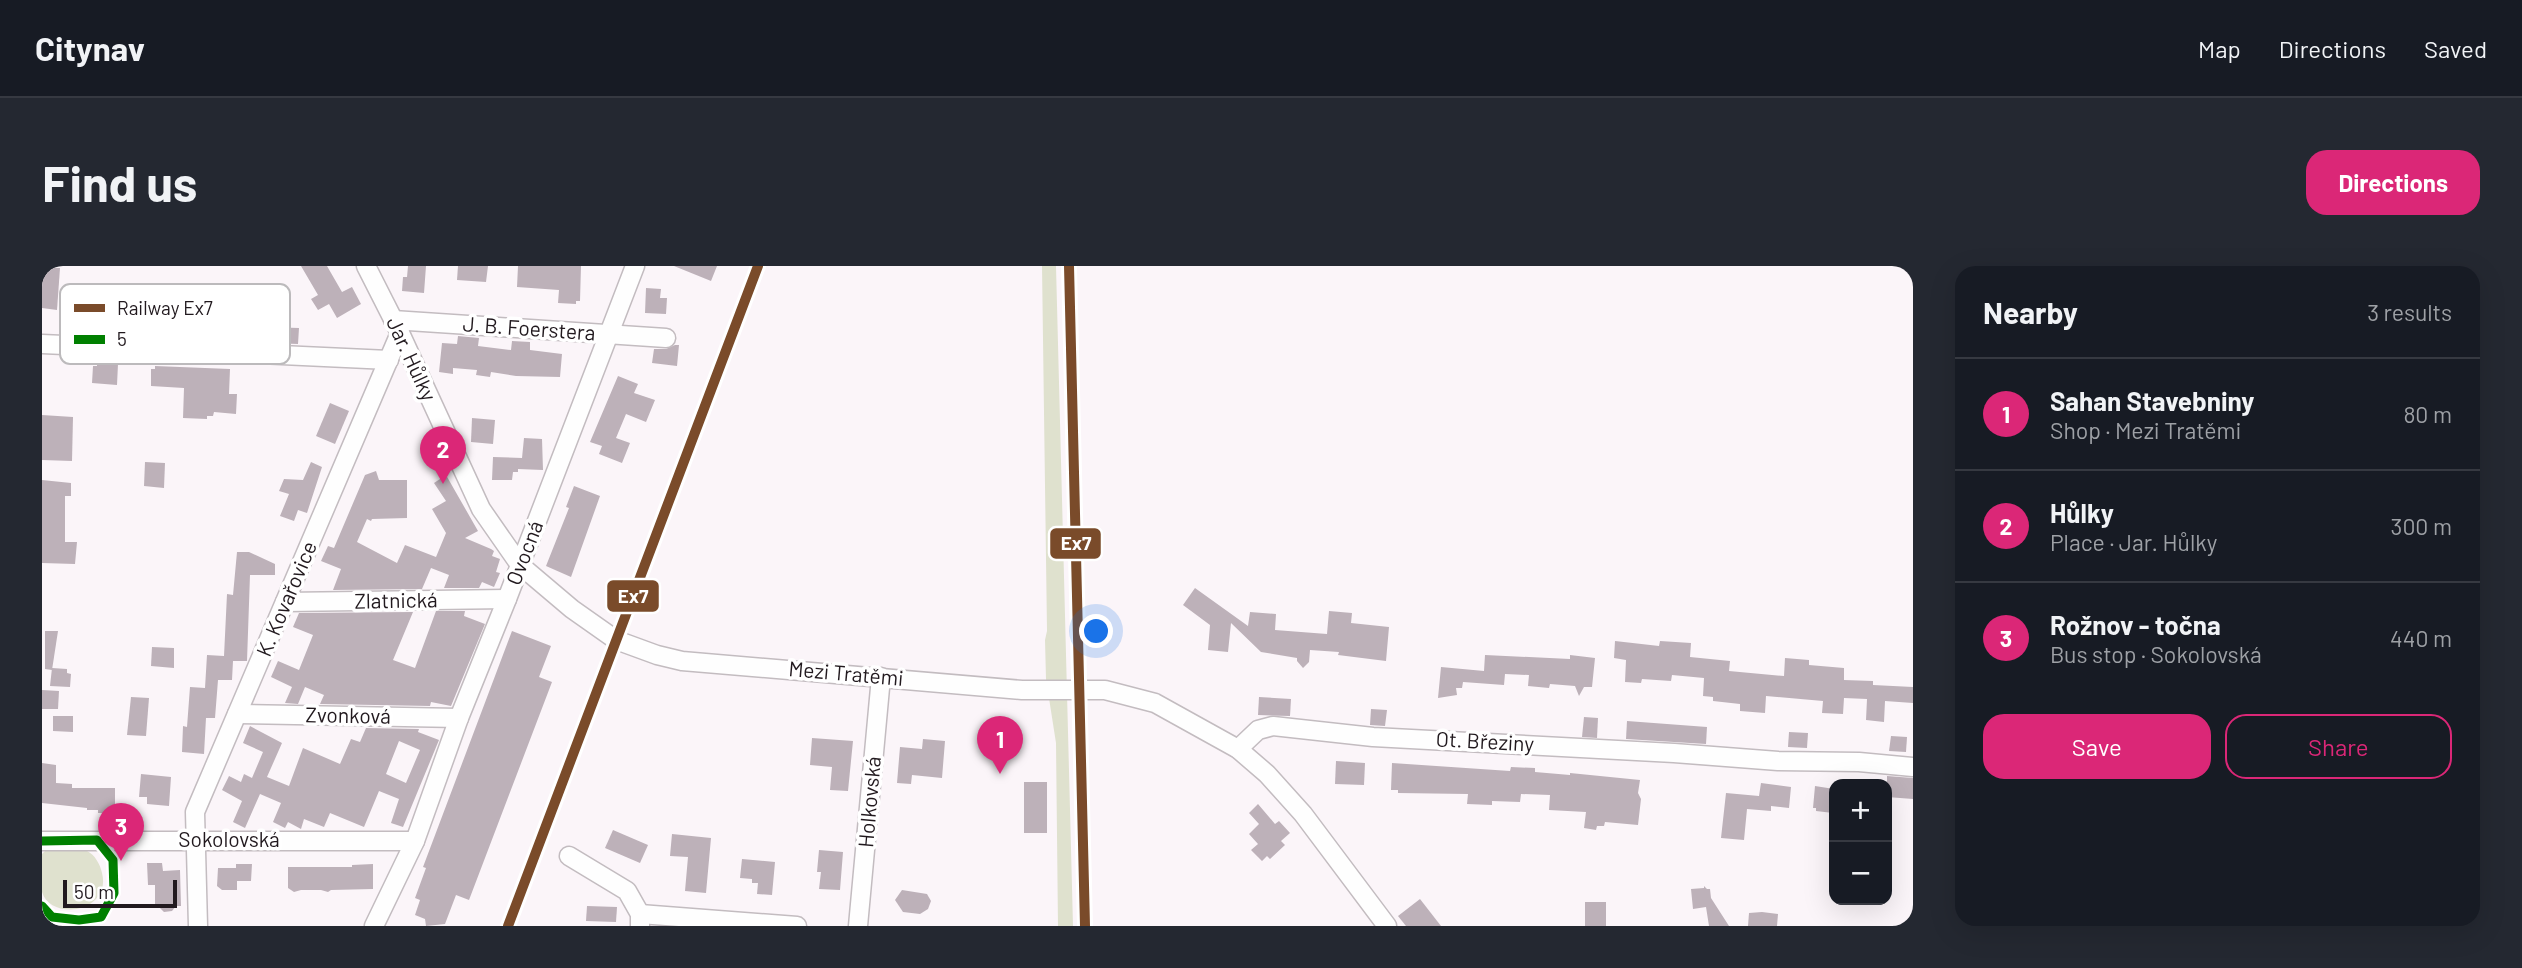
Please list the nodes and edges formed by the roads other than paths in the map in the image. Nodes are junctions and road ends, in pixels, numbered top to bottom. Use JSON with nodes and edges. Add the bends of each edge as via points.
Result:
{"nodes":[{"id":1,"x":366,"y":266,"type":"edge"},
{"id":2,"x":635,"y":266,"type":"edge"},
{"id":3,"x":396,"y":326,"type":"junction"},
{"id":4,"x":608,"y":334,"type":"junction"},
{"id":5,"x":666,"y":338,"type":"dead end"},
{"id":6,"x":42,"y":344,"type":"edge"},
{"id":7,"x":60,"y":345,"type":"edge"},
{"id":8,"x":290,"y":355,"type":"edge"},
{"id":9,"x":390,"y":360,"type":"junction"},
{"id":10,"x":520,"y":565,"type":"junction"},
{"id":11,"x":508,"y":599,"type":"junction"},
{"id":12,"x":285,"y":602,"type":"junction"},
{"id":13,"x":616,"y":640,"type":"joint"},
{"id":14,"x":881,"y":677,"type":"junction"},
{"id":15,"x":237,"y":714,"type":"junction"},
{"id":16,"x":459,"y":718,"type":"junction"},
{"id":17,"x":1238,"y":749,"type":"junction"},
{"id":18,"x":1913,"y":767,"type":"edge"},
{"id":19,"x":97,"y":840,"type":"junction"},
{"id":20,"x":195,"y":840,"type":"junction"},
{"id":21,"x":42,"y":841,"type":"edge"},
{"id":22,"x":415,"y":841,"type":"junction"},
{"id":23,"x":569,"y":856,"type":"dead end"},
{"id":24,"x":42,"y":906,"type":"edge"},
{"id":25,"x":640,"y":920,"type":"edge"},
{"id":26,"x":198,"y":926,"type":"edge"},
{"id":27,"x":374,"y":926,"type":"edge"},
{"id":28,"x":797,"y":926,"type":"edge"},
{"id":29,"x":858,"y":926,"type":"edge"},
{"id":30,"x":1387,"y":926,"type":"edge"}],
"edges":[{"from":1,"to":3,"type":"street","name":"Jar. Hůlky"},
{"from":2,"to":4,"type":"street","name":"Ovocná"},
{"from":3,"to":4,"type":"street","name":"J. B. Foerstera"},
{"from":3,"to":9,"type":"street","name":"K. Kovařovice"},
{"from":3,"to":10,"type":"street","name":"Jar. Hůlky","via":[[481,509]]},
{"from":4,"to":5,"type":"street","name":"J. B. Foerstera"},
{"from":4,"to":10,"type":"street","name":"Ovocná"},
{"from":6,"to":7,"type":"street"},
{"from":8,"to":9,"type":"street"},
{"from":9,"to":12,"type":"street","name":"K. Kovařovice"},
{"from":10,"to":11,"type":"street","name":"Ovocná"},
{"from":10,"to":13,"type":"street","name":"Jar. Hůlky"},
{"from":11,"to":12,"type":"street","name":"Zlatnická"},
{"from":11,"to":16,"type":"street","name":"Ovocná"},
{"from":12,"to":15,"type":"street","name":"K. Kovařovice"},
{"from":13,"to":14,"type":"street","name":"Mezi Tratěmi","via":[[682,661]]},
{"from":14,"to":17,"type":"street","name":"Mezi Tratěmi","via":[[1022,690],[1105,690],[1155,703]]},
{"from":14,"to":29,"type":"street","name":"Holkovská"},
{"from":15,"to":16,"type":"street","name":"Zvonková"},
{"from":15,"to":20,"type":"street","name":"K. Kovařovice","via":[[195,812]]},
{"from":16,"to":22,"type":"street","name":"Ovocná"},
{"from":17,"to":18,"type":"street","name":"Ot. Březiny","via":[[1258,730],[1273,726],[1373,737]]},
{"from":17,"to":30,"type":"street","via":[[1286,794]]},
{"from":19,"to":20,"type":"street","name":"Sokolovská"},
{"from":19,"to":21,"type":"street","name":"Sokolovská"},
{"from":19,"to":24,"type":"lane","via":[[113,860],[114,893],[101,917],[52,917]]},
{"from":20,"to":22,"type":"street","name":"Sokolovská"},
{"from":20,"to":26,"type":"street","name":"K. Kovařovice"},
{"from":22,"to":27,"type":"street","name":"Ovocná"},
{"from":23,"to":25,"type":"street","via":[[627,891]]},
{"from":25,"to":28,"type":"street"}]}
